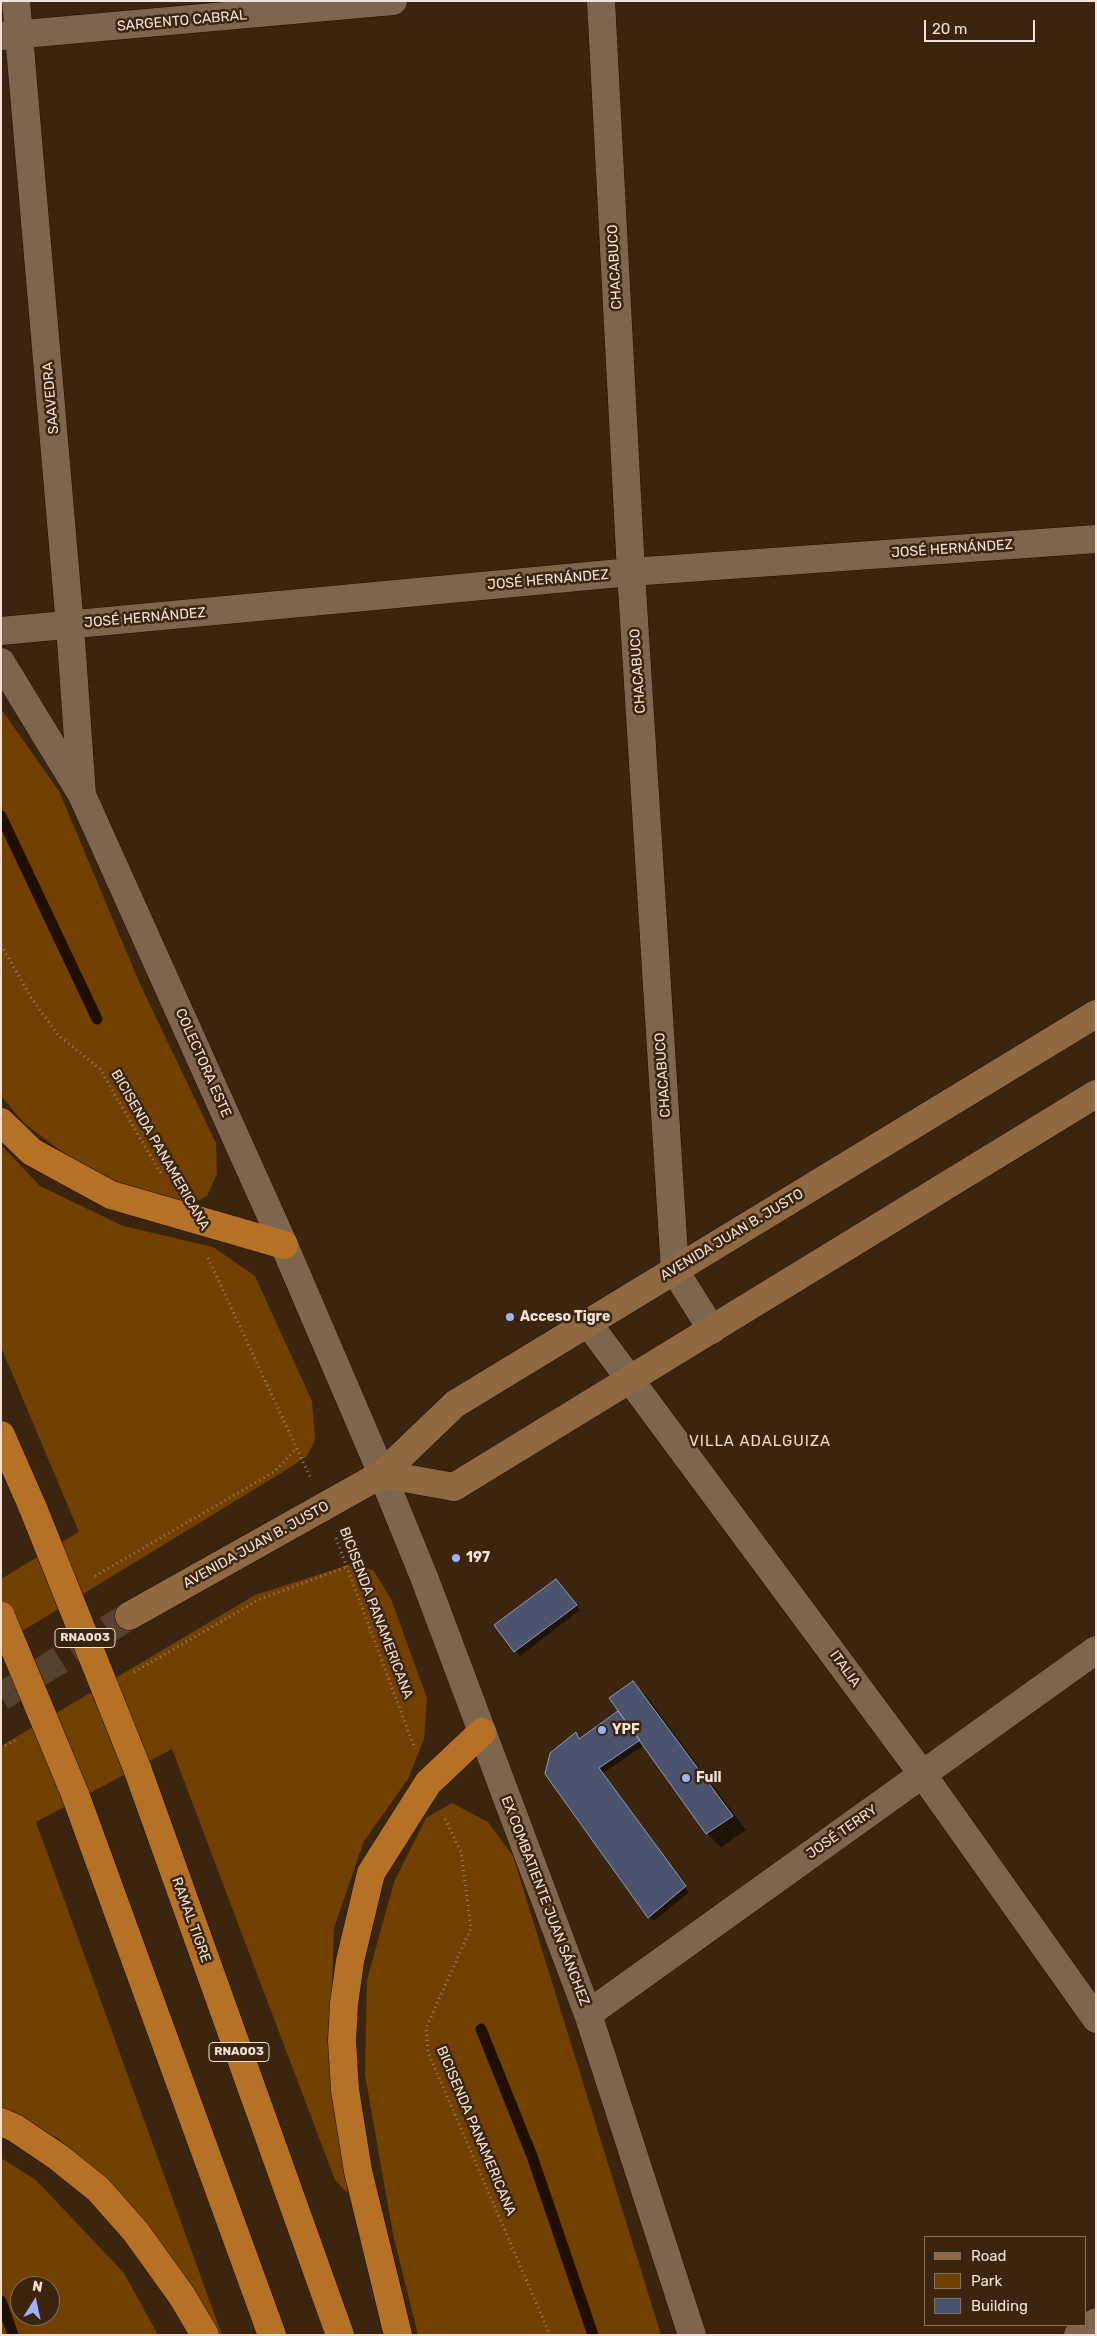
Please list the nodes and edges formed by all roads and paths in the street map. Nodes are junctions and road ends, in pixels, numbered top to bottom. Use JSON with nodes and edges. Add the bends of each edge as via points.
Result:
{"nodes":[{"id":1,"x":16,"y":1,"type":"edge"},
{"id":2,"x":393,"y":1,"type":"edge"},
{"id":3,"x":601,"y":1,"type":"edge"},
{"id":4,"x":10,"y":36,"type":"edge"},
{"id":5,"x":1096,"y":539,"type":"edge"},
{"id":6,"x":631,"y":572,"type":"junction"},
{"id":7,"x":70,"y":626,"type":"junction"},
{"id":8,"x":1,"y":631,"type":"edge"},
{"id":9,"x":1,"y":662,"type":"edge"},
{"id":10,"x":82,"y":794,"type":"junction"},
{"id":11,"x":1,"y":945,"type":"edge"},
{"id":12,"x":1096,"y":1014,"type":"edge"},
{"id":13,"x":1096,"y":1094,"type":"edge"},
{"id":14,"x":1,"y":1122,"type":"edge"},
{"id":15,"x":161,"y":1175,"type":"dead end"},
{"id":16,"x":189,"y":1216,"type":"junction"},
{"id":17,"x":284,"y":1245,"type":"junction"},
{"id":18,"x":675,"y":1271,"type":"junction"},
{"id":19,"x":588,"y":1322,"type":"junction"},
{"id":20,"x":712,"y":1330,"type":"junction"},
{"id":21,"x":630,"y":1379,"type":"junction"},
{"id":22,"x":1,"y":1435,"type":"edge"},
{"id":23,"x":296,"y":1449,"type":"junction"},
{"id":24,"x":382,"y":1474,"type":"junction"},
{"id":25,"x":324,"y":1507,"type":"junction"},
{"id":26,"x":346,"y":1567,"type":"junction"},
{"id":27,"x":87,"y":1581,"type":"dead end"},
{"id":28,"x":1,"y":1616,"type":"edge"},
{"id":29,"x":129,"y":1616,"type":"tunnel mouth"},
{"id":30,"x":1096,"y":1650,"type":"edge"},
{"id":31,"x":131,"y":1674,"type":"dead end"},
{"id":32,"x":482,"y":1732,"type":"junction"},
{"id":33,"x":18,"y":1738,"type":"dead end"},
{"id":34,"x":1,"y":1748,"type":"edge"},
{"id":35,"x":923,"y":1775,"type":"junction"},
{"id":36,"x":428,"y":1783,"type":"junction"},
{"id":37,"x":588,"y":2014,"type":"junction"},
{"id":38,"x":1096,"y":2019,"type":"edge"},
{"id":39,"x":1,"y":2122,"type":"edge"},
{"id":40,"x":1096,"y":2322,"type":"edge"},
{"id":41,"x":205,"y":2335,"type":"edge"},
{"id":42,"x":272,"y":2335,"type":"edge"},
{"id":43,"x":340,"y":2335,"type":"edge"},
{"id":44,"x":398,"y":2335,"type":"edge"},
{"id":45,"x":550,"y":2335,"type":"edge"},
{"id":46,"x":692,"y":2335,"type":"edge"},
{"id":47,"x":1078,"y":2335,"type":"edge"}],
"edges":[{"from":1,"to":4,"type":"street","name":"SAAVEDRA"},
{"from":2,"to":4,"type":"street","name":"SARGENTO CABRAL"},
{"from":3,"to":6,"type":"street","name":"CHACABUCO"},
{"from":4,"to":7,"type":"street","name":"SAAVEDRA"},
{"from":5,"to":6,"type":"street","name":"JOSÉ HERNÁNDEZ"},
{"from":6,"to":7,"type":"street","name":"JOSÉ HERNÁNDEZ"},
{"from":6,"to":18,"type":"street","name":"CHACABUCO"},
{"from":7,"to":8,"type":"street","name":"JOSÉ HERNÁNDEZ"},
{"from":7,"to":10,"type":"street","name":"SAAVEDRA"},
{"from":9,"to":10,"type":"street","name":"COLECTORA ESTE"},
{"from":10,"to":17,"type":"street","name":"COLECTORA ESTE"},
{"from":11,"to":15,"type":"path","name":"BICISENDA PANAMERICANA","via":[[32,999],[58,1035],[100,1069]]},
{"from":12,"to":18,"type":"main road","name":"AVENIDA JUAN B. JUSTO"},
{"from":13,"to":20,"type":"main road"},
{"from":14,"to":16,"type":"highway","via":[[32,1152],[110,1195]]},
{"from":16,"to":17,"type":"highway"},
{"from":16,"to":23,"type":"path","name":"BICISENDA PANAMERICANA"},
{"from":17,"to":24,"type":"street","name":"COLECTORA ESTE"},
{"from":18,"to":19,"type":"main road","name":"AVENIDA JUAN B. JUSTO"},
{"from":18,"to":20,"type":"street","name":"CHACABUCO"},
{"from":19,"to":21,"type":"street","name":"ITALIA"},
{"from":19,"to":24,"type":"main road","name":"AVENIDA JUAN B. JUSTO","via":[[455,1404]]},
{"from":20,"to":21,"type":"main road"},
{"from":21,"to":24,"type":"main road","via":[[454,1487]]},
{"from":21,"to":35,"type":"street","name":"ITALIA"},
{"from":22,"to":43,"type":"highway","name":"RAMAL TIGRE","number":"RNA003","bridge":true,"via":[[137,1768]]},
{"from":23,"to":25,"type":"path","name":"BICISENDA PANAMERICANA"},
{"from":23,"to":27,"type":"path","via":[[274,1472]]},
{"from":24,"to":25,"type":"main road","name":"AVENIDA JUAN B. JUSTO"},
{"from":24,"to":32,"type":"street","name":"EX COMBATIENTE JUAN SÁNCHEZ"},
{"from":25,"to":26,"type":"path","name":"BICISENDA PANAMERICANA"},
{"from":25,"to":29,"type":"main road","name":"AVENIDA JUAN B. JUSTO"},
{"from":26,"to":31,"type":"path","via":[[260,1599]]},
{"from":26,"to":36,"type":"path","name":"BICISENDA PANAMERICANA"},
{"from":28,"to":42,"type":"highway","bridge":true,"via":[[74,1794]]},
{"from":30,"to":35,"type":"street","name":"JOSÉ TERRY"},
{"from":32,"to":36,"type":"highway"},
{"from":32,"to":37,"type":"street","name":"EX COMBATIENTE JUAN SÁNCHEZ"},
{"from":33,"to":34,"type":"path"},
{"from":35,"to":37,"type":"street","name":"JOSÉ TERRY"},
{"from":35,"to":38,"type":"street","name":"ITALIA"},
{"from":36,"to":44,"type":"highway","via":[[372,1873],[350,1961],[344,2004],[345,2090],[358,2171]]},
{"from":36,"to":45,"type":"path","name":"BICISENDA PANAMERICANA","via":[[461,1852],[471,1928],[426,2028],[428,2052]]},
{"from":37,"to":46,"type":"street","name":"EX COMBATIENTE JUAN SÁNCHEZ"},
{"from":39,"to":41,"type":"highway","via":[[58,2156],[98,2188],[136,2232],[182,2296]]},
{"from":40,"to":47,"type":"street"}]}
